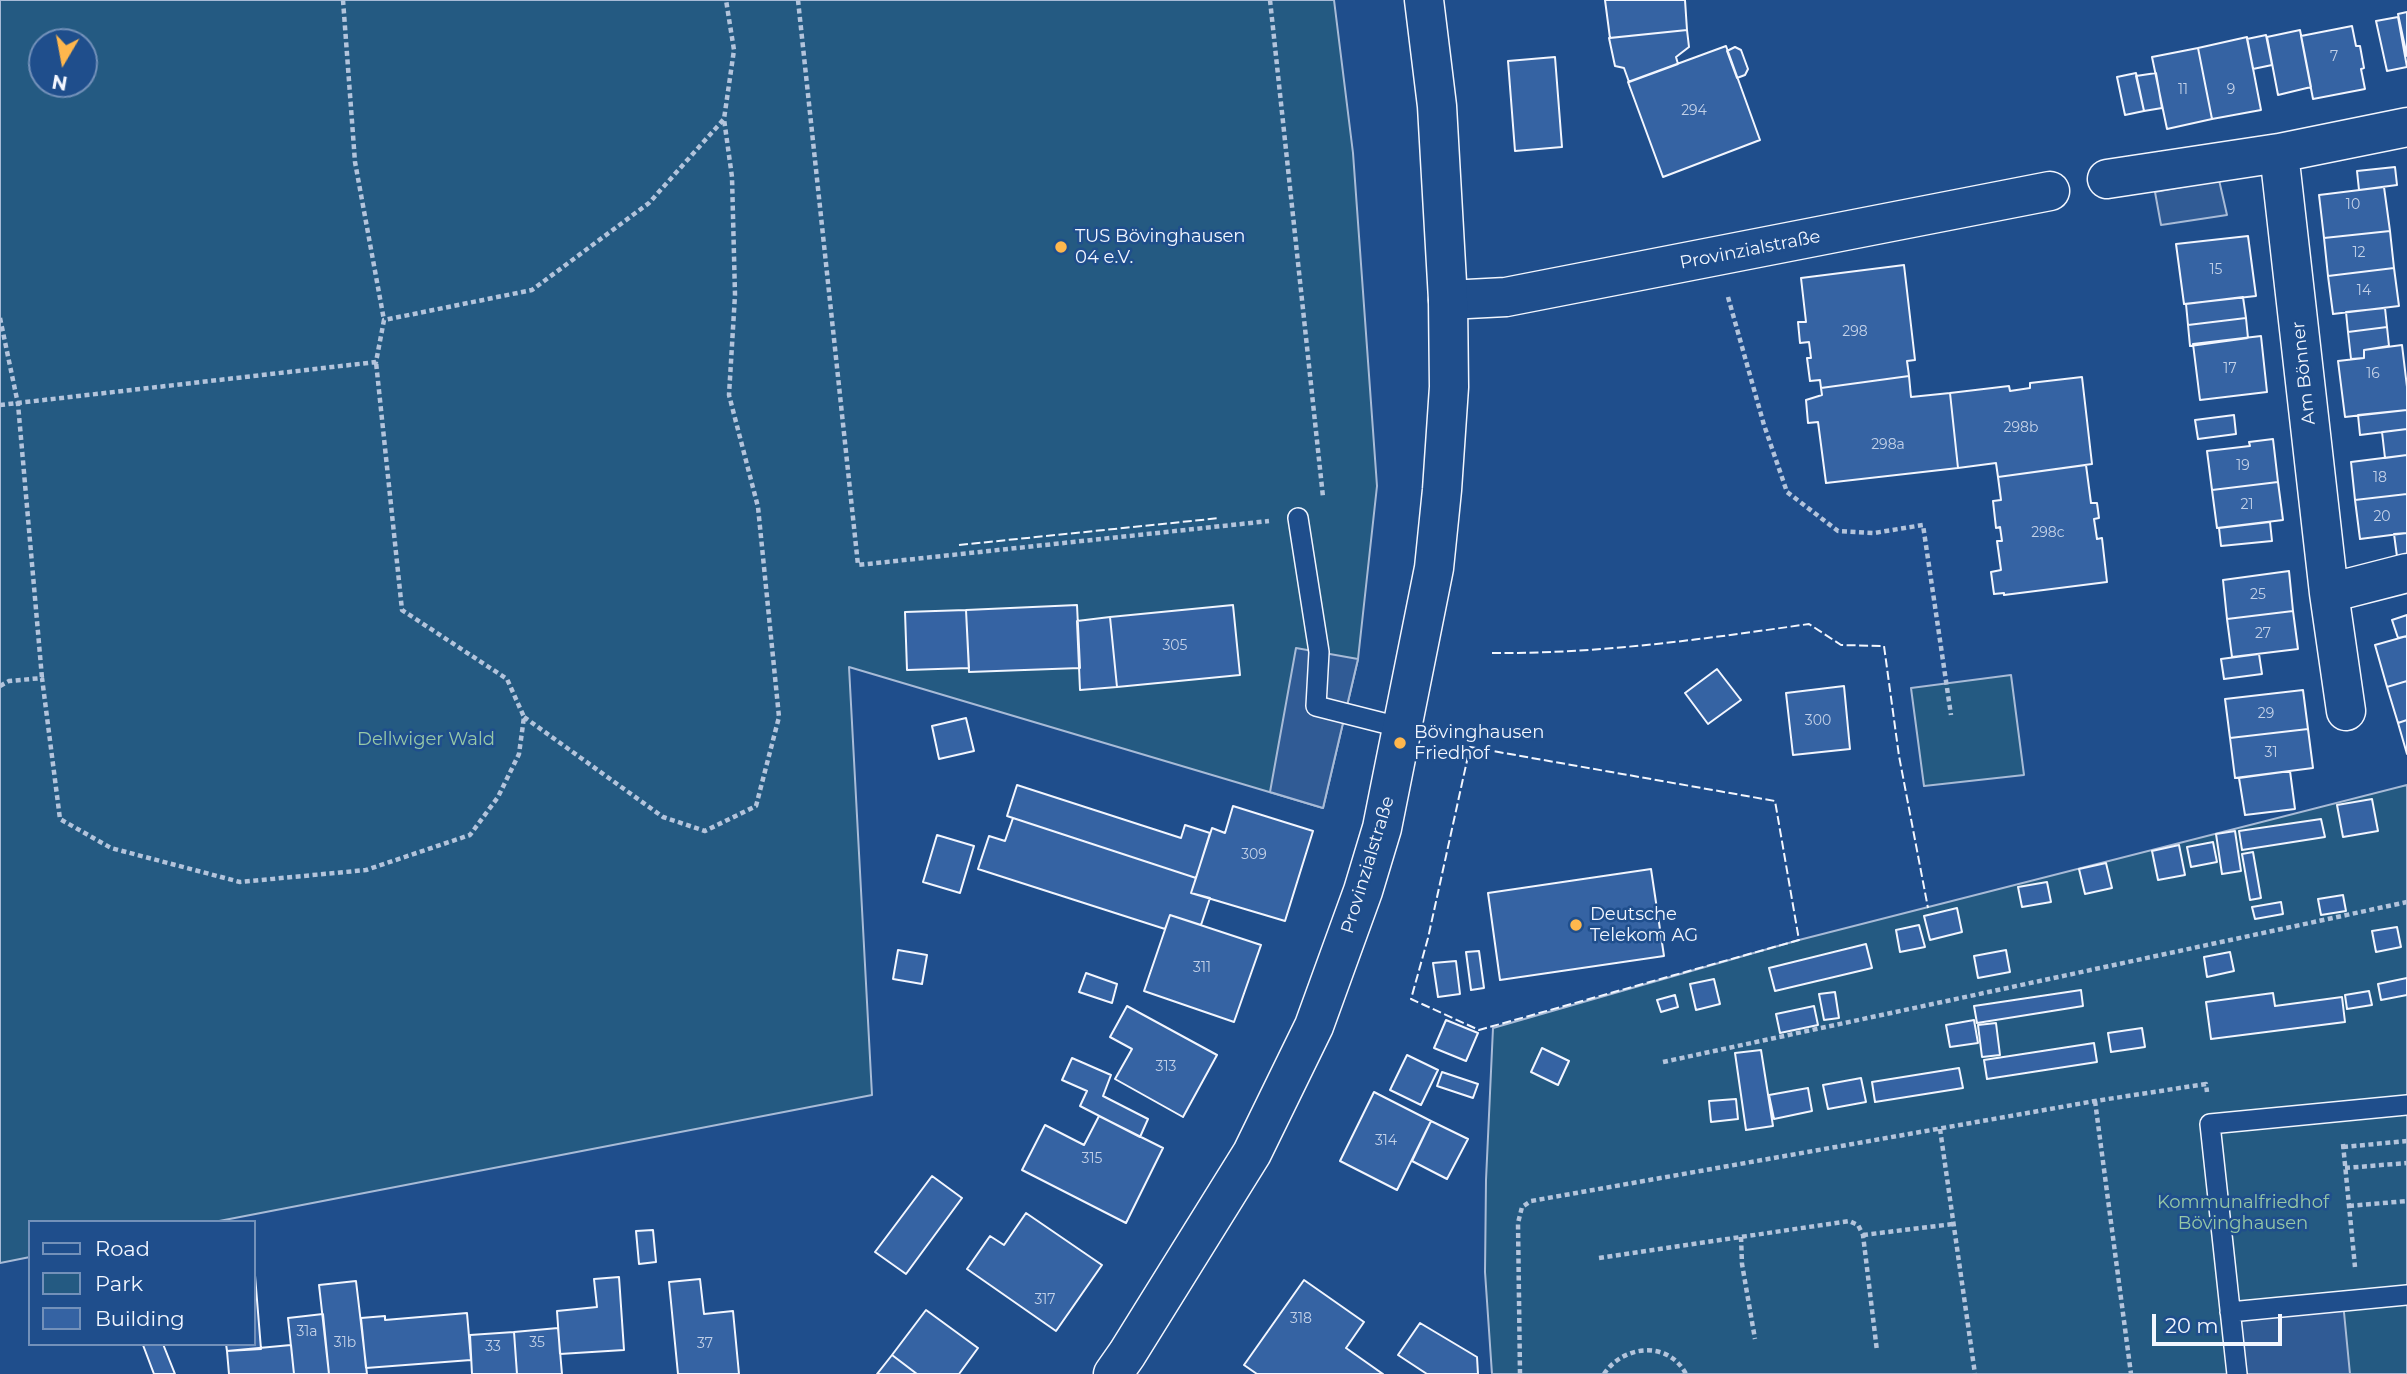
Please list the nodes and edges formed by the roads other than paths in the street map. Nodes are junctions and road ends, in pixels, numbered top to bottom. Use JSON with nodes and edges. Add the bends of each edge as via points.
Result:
{"nodes":[{"id":1,"x":1424,"y":0,"type":"edge"},
{"id":2,"x":2407,"y":127,"type":"edge"},
{"id":3,"x":2279,"y":153,"type":"junction"},
{"id":4,"x":2108,"y":179,"type":"dead end"},
{"id":5,"x":2050,"y":191,"type":"dead end"},
{"id":6,"x":1448,"y":300,"type":"junction"},
{"id":7,"x":1298,"y":518,"type":"road end"},
{"id":8,"x":2407,"y":573,"type":"edge"},
{"id":9,"x":2329,"y":593,"type":"junction"},
{"id":10,"x":2346,"y":711,"type":"dead end"},
{"id":11,"x":1403,"y":728,"type":"junction"},
{"id":12,"x":2407,"y":1105,"type":"edge"},
{"id":13,"x":2407,"y":1295,"type":"edge"},
{"id":14,"x":2230,"y":1312,"type":"junction"},
{"id":15,"x":1113,"y":1374,"type":"edge"},
{"id":16,"x":2237,"y":1374,"type":"edge"}],
"edges":[{"from":1,"to":6,"type":"street","name":"Provinzialstraße","via":[[1437,106]]},
{"from":2,"to":3,"type":"street"},
{"from":3,"to":4,"type":"street"},
{"from":3,"to":9,"type":"street","name":"Am Bönner"},
{"from":5,"to":6,"type":"street","name":"Provinzialstraße","via":[[1506,297]]},
{"from":6,"to":11,"type":"street","name":"Provinzialstraße","via":[[1449,387],[1434,568]]},
{"from":7,"to":11,"type":"lane","via":[[1319,652],[1316,706]]},
{"from":8,"to":9,"type":"street"},
{"from":9,"to":10,"type":"street","name":"Am Bönner"},
{"from":11,"to":15,"type":"street","name":"Provinzialstraße","via":[[1382,828],[1314,1027],[1251,1153]]},
{"from":12,"to":14,"type":"lane","via":[[2210,1125]]},
{"from":13,"to":14,"type":"lane"},
{"from":14,"to":16,"type":"lane"}]}
